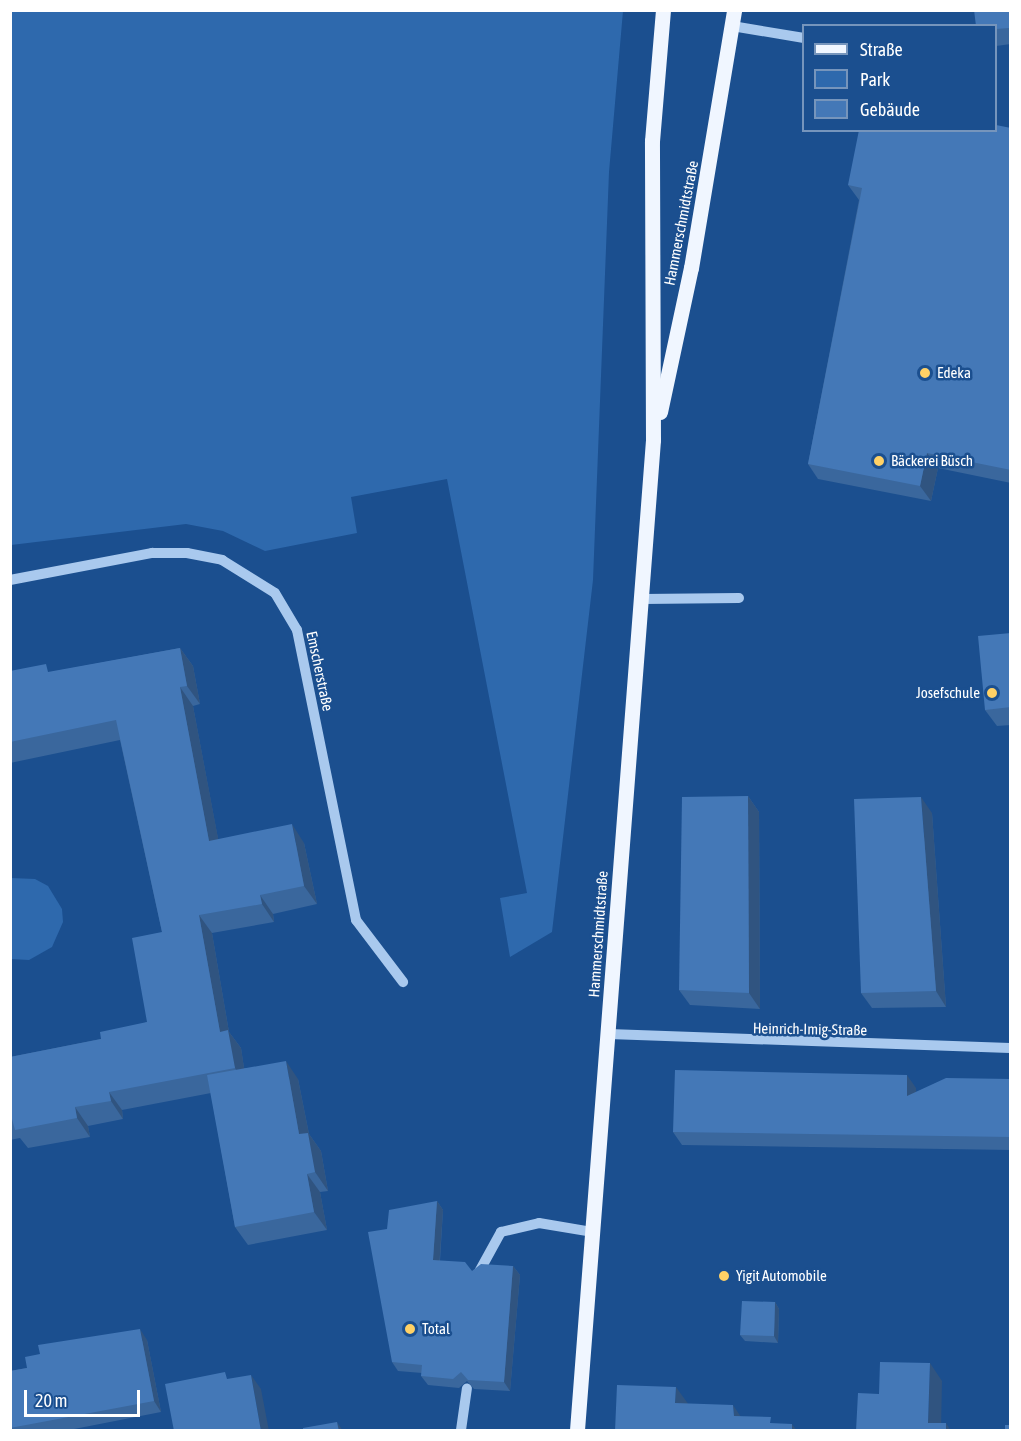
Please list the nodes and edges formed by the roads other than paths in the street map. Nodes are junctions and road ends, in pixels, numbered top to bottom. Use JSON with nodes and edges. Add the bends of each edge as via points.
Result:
{"nodes":[{"id":1,"x":663,"y":10,"type":"edge"},
{"id":2,"x":733,"y":18,"type":"edge"},
{"id":3,"x":802,"y":37,"type":"edge"},
{"id":4,"x":653,"y":440,"type":"junction"},
{"id":5,"x":10,"y":580,"type":"edge"},
{"id":6,"x":739,"y":598,"type":"dead end"},
{"id":7,"x":643,"y":599,"type":"junction"},
{"id":8,"x":403,"y":982,"type":"dead end"},
{"id":9,"x":609,"y":1034,"type":"junction"},
{"id":10,"x":1011,"y":1048,"type":"edge"},
{"id":11,"x":593,"y":1232,"type":"junction"},
{"id":12,"x":479,"y":1272,"type":"edge"},
{"id":13,"x":467,"y":1388,"type":"edge"},
{"id":14,"x":461,"y":1431,"type":"edge"},
{"id":15,"x":577,"y":1431,"type":"edge"}],
"edges":[{"from":1,"to":4,"type":"main road","name":"Hammerschmidtstraße","via":[[652,141]]},
{"from":2,"to":3,"type":"street"},
{"from":2,"to":4,"type":"main road","name":"Hammerschmidtstraße","via":[[691,268]]},
{"from":4,"to":7,"type":"main road","name":"Hammerschmidtstraße"},
{"from":5,"to":8,"type":"street","name":"Emscherstraße","via":[[152,554],[187,553],[222,560],[275,593],[297,630],[356,920]]},
{"from":6,"to":7,"type":"street"},
{"from":7,"to":9,"type":"main road","name":"Hammerschmidtstraße"},
{"from":9,"to":10,"type":"street","name":"Heinrich-Imig-Straße"},
{"from":9,"to":11,"type":"main road","name":"Hammerschmidtstraße"},
{"from":11,"to":12,"type":"street","via":[[539,1223],[501,1232]]},
{"from":11,"to":15,"type":"main road","name":"Hammerschmidtstraße"},
{"from":13,"to":14,"type":"street"}]}
